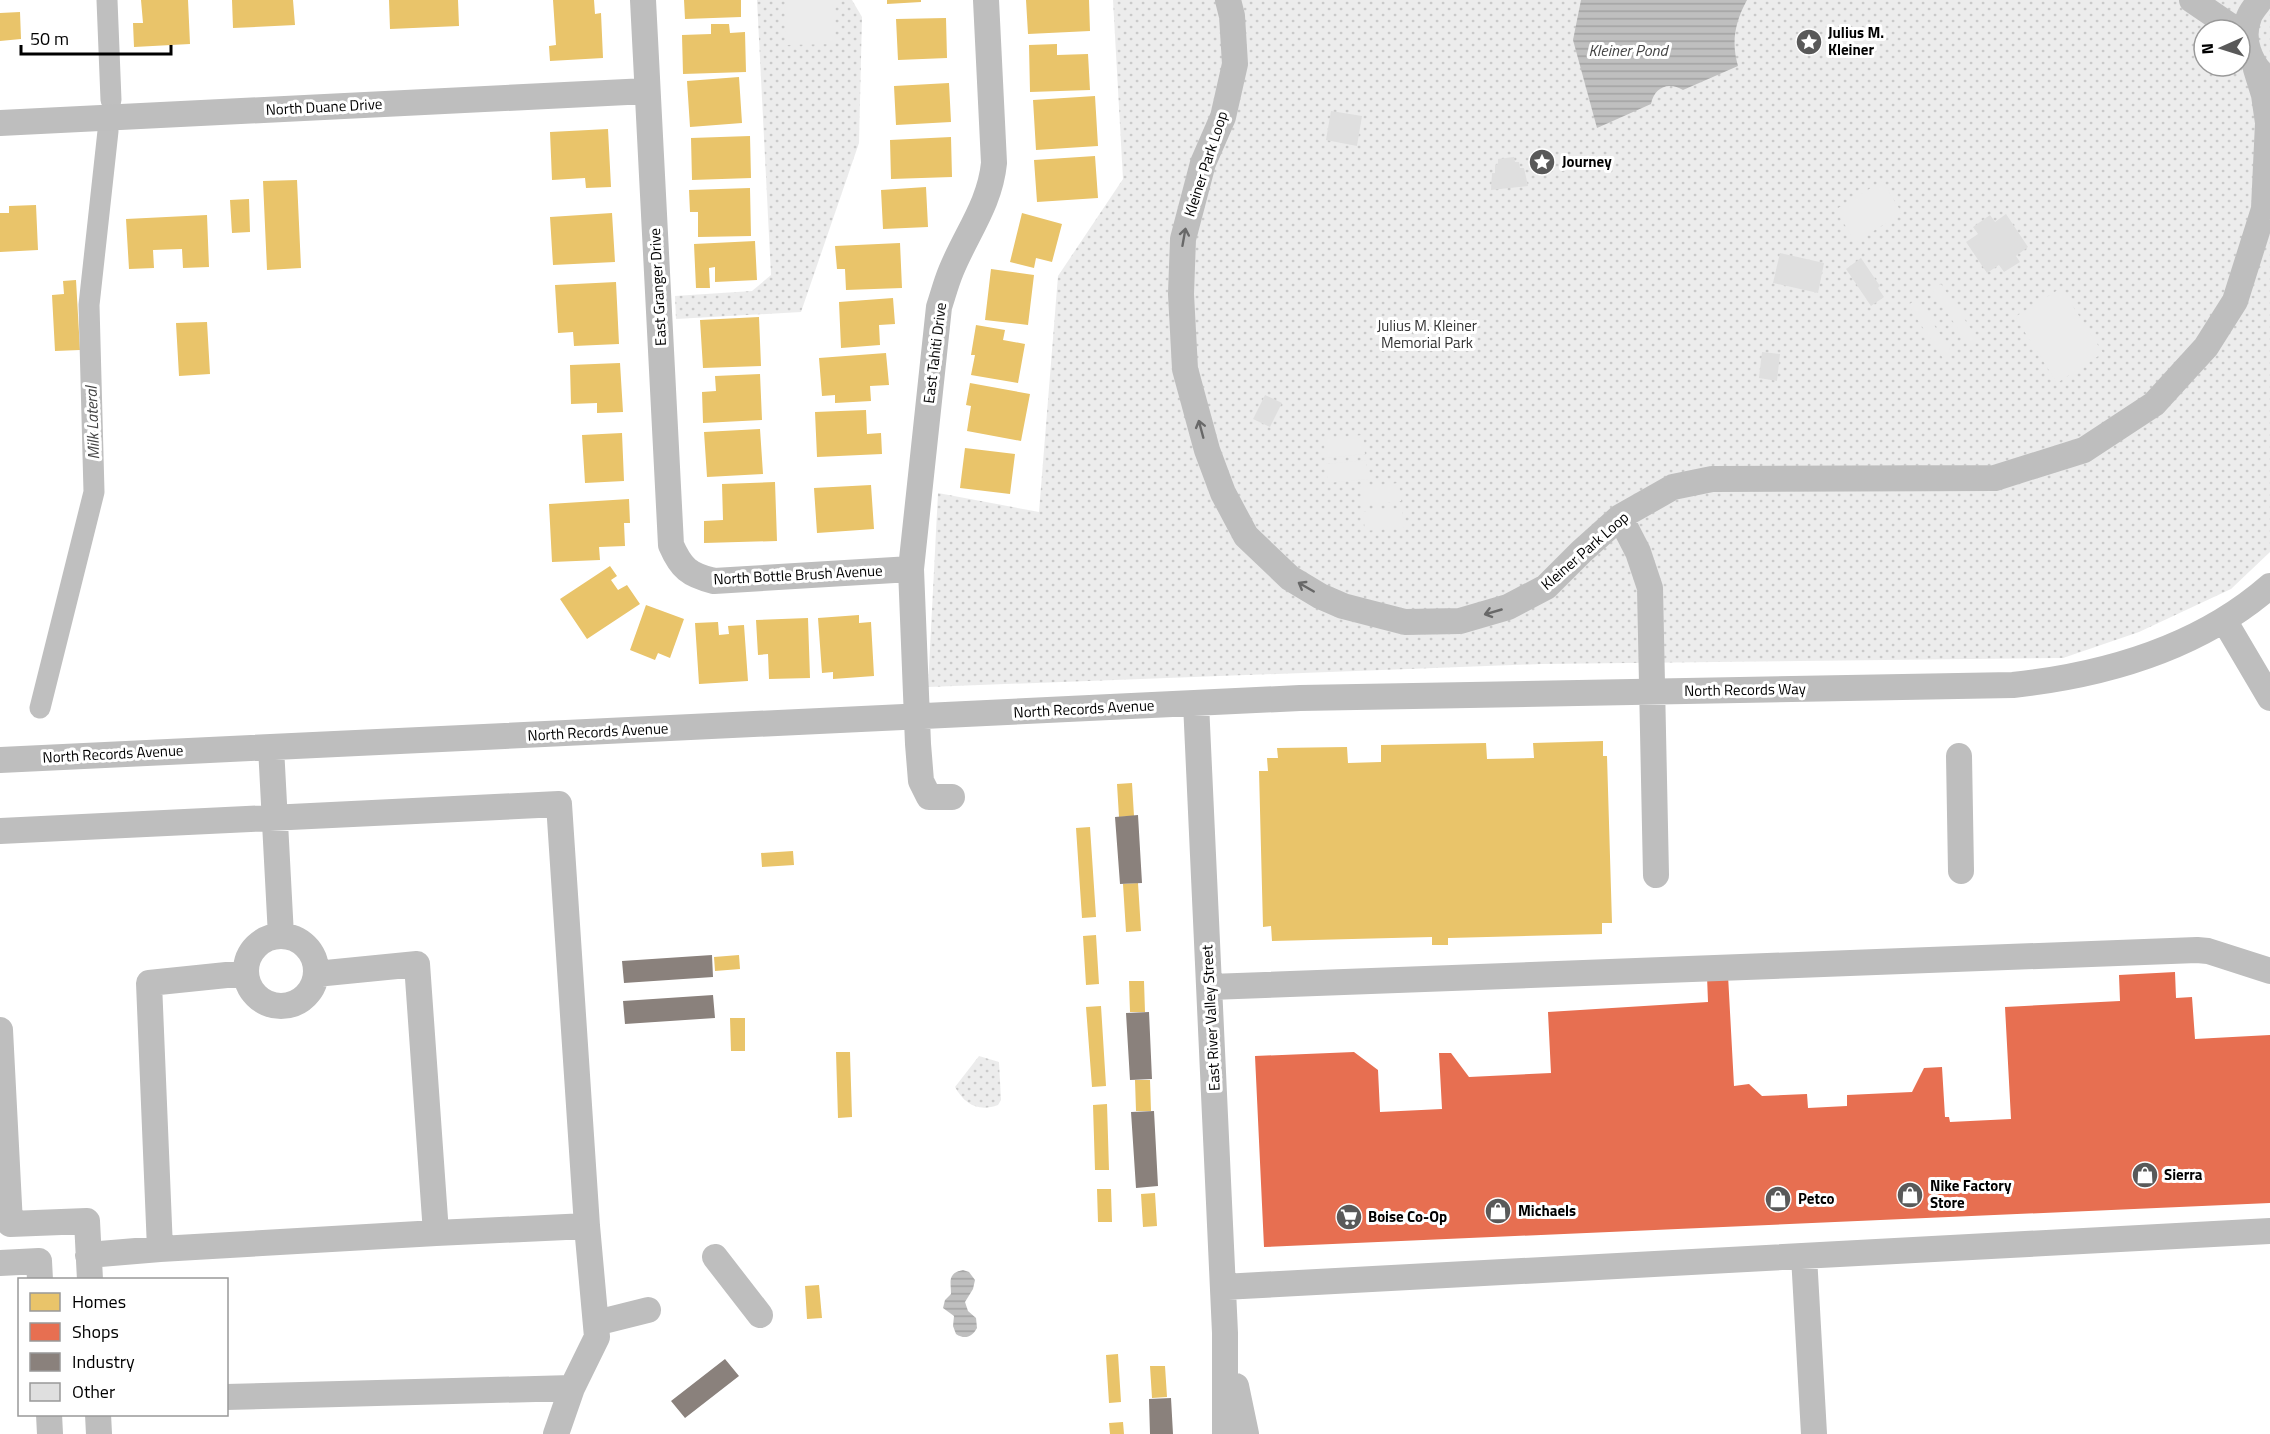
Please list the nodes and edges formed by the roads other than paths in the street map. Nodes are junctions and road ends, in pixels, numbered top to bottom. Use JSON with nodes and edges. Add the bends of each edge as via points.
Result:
{"nodes":[{"id":1,"x":643,"y":0,"type":"edge"},
{"id":2,"x":986,"y":0,"type":"edge"},
{"id":3,"x":1228,"y":0,"type":"edge"},
{"id":4,"x":2192,"y":0,"type":"edge"},
{"id":5,"x":2260,"y":0,"type":"edge"},
{"id":6,"x":2215,"y":18,"type":"edge"},
{"id":7,"x":2249,"y":18,"type":"edge"},
{"id":8,"x":2252,"y":57,"type":"edge"},
{"id":9,"x":2263,"y":75,"type":"edge"},
{"id":10,"x":647,"y":91,"type":"junction"},
{"id":11,"x":0,"y":123,"type":"edge"},
{"id":12,"x":2267,"y":201,"type":"edge"},
{"id":13,"x":1620,"y":518,"type":"junction"},
{"id":14,"x":911,"y":569,"type":"junction"},
{"id":15,"x":686,"y":570,"type":"joint"},
{"id":16,"x":2270,"y":586,"type":"edge"},
{"id":17,"x":2224,"y":620,"type":"junction"},
{"id":18,"x":1651,"y":692,"type":"junction"},
{"id":19,"x":2270,"y":698,"type":"edge"},
{"id":20,"x":1196,"y":703,"type":"junction"},
{"id":21,"x":916,"y":717,"type":"junction"},
{"id":22,"x":271,"y":747,"type":"junction"},
{"id":23,"x":1959,"y":756,"type":"dead end"},
{"id":24,"x":0,"y":760,"type":"edge"},
{"id":25,"x":952,"y":797,"type":"dead end"},
{"id":26,"x":274,"y":818,"type":"junction"},
{"id":27,"x":0,"y":831,"type":"edge"},
{"id":28,"x":1961,"y":871,"type":"dead end"},
{"id":29,"x":1656,"y":875,"type":"dead end"},
{"id":30,"x":281,"y":936,"type":"junction"},
{"id":31,"x":2270,"y":971,"type":"edge"},
{"id":32,"x":246,"y":973,"type":"junction"},
{"id":33,"x":316,"y":974,"type":"junction"},
{"id":34,"x":1210,"y":987,"type":"junction"},
{"id":35,"x":0,"y":1030,"type":"edge"},
{"id":36,"x":587,"y":1226,"type":"junction"},
{"id":37,"x":2270,"y":1231,"type":"edge"},
{"id":38,"x":436,"y":1233,"type":"junction"},
{"id":39,"x":160,"y":1249,"type":"junction"},
{"id":40,"x":1804,"y":1256,"type":"junction"},
{"id":41,"x":715,"y":1257,"type":"dead end"},
{"id":42,"x":0,"y":1263,"type":"edge"},
{"id":43,"x":89,"y":1267,"type":"edge"},
{"id":44,"x":40,"y":1278,"type":"edge"},
{"id":45,"x":1223,"y":1287,"type":"junction"},
{"id":46,"x":648,"y":1310,"type":"dead end"},
{"id":47,"x":760,"y":1316,"type":"dead end"},
{"id":48,"x":596,"y":1323,"type":"junction"},
{"id":49,"x":1225,"y":1333,"type":"junction"},
{"id":50,"x":572,"y":1388,"type":"junction"},
{"id":51,"x":228,"y":1396,"type":"edge"},
{"id":52,"x":49,"y":1416,"type":"edge"},
{"id":53,"x":98,"y":1416,"type":"edge"},
{"id":54,"x":50,"y":1434,"type":"edge"},
{"id":55,"x":99,"y":1434,"type":"edge"},
{"id":56,"x":556,"y":1434,"type":"edge"},
{"id":57,"x":1225,"y":1434,"type":"edge"},
{"id":58,"x":1246,"y":1434,"type":"edge"},
{"id":59,"x":1814,"y":1434,"type":"edge"}],
"edges":[{"from":1,"to":10,"type":"street","name":"East Granger Drive"},
{"from":2,"to":14,"type":"street","name":"East Tahiti Drive","via":[[992,182],[951,271],[939,307]]},
{"from":13,"to":3,"type":"street","name":"Kleiner Park Loop","one_way":true,"via":[[1546,587],[1508,607],[1460,621],[1406,622],[1343,606],[1290,578],[1246,536],[1223,493],[1207,450],[1185,369],[1181,294],[1183,239],[1203,163],[1223,117],[1234,64]]},
{"from":4,"to":6,"type":"street"},
{"from":5,"to":7,"type":"street"},
{"from":8,"to":9,"type":"street","name":"Kleiner Park Loop"},
{"from":9,"to":12,"type":"street","name":"Kleiner Park Loop","via":[[2268,123]]},
{"from":10,"to":11,"type":"street","name":"North Duane Drive"},
{"from":10,"to":15,"type":"street","name":"East Granger Drive","via":[[671,545]]},
{"from":12,"to":13,"type":"street","name":"Kleiner Park Loop","via":[[2235,301],[2206,347],[2154,404],[2084,450],[1995,478],[1712,479],[1673,487]]},
{"from":13,"to":18,"type":"street","via":[[1638,552],[1650,588]]},
{"from":14,"to":15,"type":"street","name":"North Bottle Brush Avenue","via":[[714,581]]},
{"from":14,"to":21,"type":"street","name":"East Tahiti Drive"},
{"from":16,"to":17,"type":"street","name":"North Records Way"},
{"from":17,"to":18,"type":"street","name":"North Records Way","via":[[2117,667],[2051,681]]},
{"from":17,"to":19,"type":"street"},
{"from":18,"to":20,"type":"street","name":"North Records Way"},
{"from":18,"to":29,"type":"street"},
{"from":20,"to":21,"type":"street","name":"North Records Avenue"},
{"from":20,"to":34,"type":"street","name":"East River Valley Street"},
{"from":21,"to":22,"type":"street","name":"North Records Avenue"},
{"from":21,"to":25,"type":"street","name":"East Tahiti Drive","via":[[921,781],[929,797]]},
{"from":22,"to":24,"type":"street","name":"North Records Avenue"},
{"from":22,"to":26,"type":"street"},
{"from":23,"to":28,"type":"street"},
{"from":26,"to":27,"type":"street"},
{"from":26,"to":30,"type":"street"},
{"from":26,"to":36,"type":"street","via":[[559,804]]},
{"from":30,"to":32,"type":"street","via":[[260,943],[247,962]]},
{"from":30,"to":33,"type":"street","via":[[302,943],[310,951]]},
{"from":31,"to":34,"type":"street","via":[[2197,950]]},
{"from":32,"to":33,"type":"street","via":[[248,984],[259,998],[275,1006],[298,1003],[314,985]]},
{"from":32,"to":39,"type":"street","via":[[149,983]]},
{"from":33,"to":38,"type":"street","via":[[417,964]]},
{"from":34,"to":45,"type":"street","name":"East River Valley Street"},
{"from":35,"to":43,"type":"street","via":[[10,1224],[87,1221]]},
{"from":36,"to":38,"type":"street"},
{"from":36,"to":48,"type":"street"},
{"from":37,"to":40,"type":"street"},
{"from":38,"to":39,"type":"street"},
{"from":39,"to":43,"type":"street"},
{"from":40,"to":45,"type":"street"},
{"from":40,"to":59,"type":"street"},
{"from":41,"to":47,"type":"street"},
{"from":42,"to":44,"type":"street","via":[[39,1261]]},
{"from":45,"to":49,"type":"street","name":"East River Valley Street"},
{"from":46,"to":48,"type":"street"},
{"from":48,"to":50,"type":"street","via":[[597,1337]]},
{"from":49,"to":57,"type":"street","name":"East River Valley Street"},
{"from":49,"to":58,"type":"street","name":"East River Valley Street"},
{"from":50,"to":51,"type":"street"},
{"from":50,"to":56,"type":"street"},
{"from":52,"to":54,"type":"street"},
{"from":53,"to":55,"type":"street"}]}
